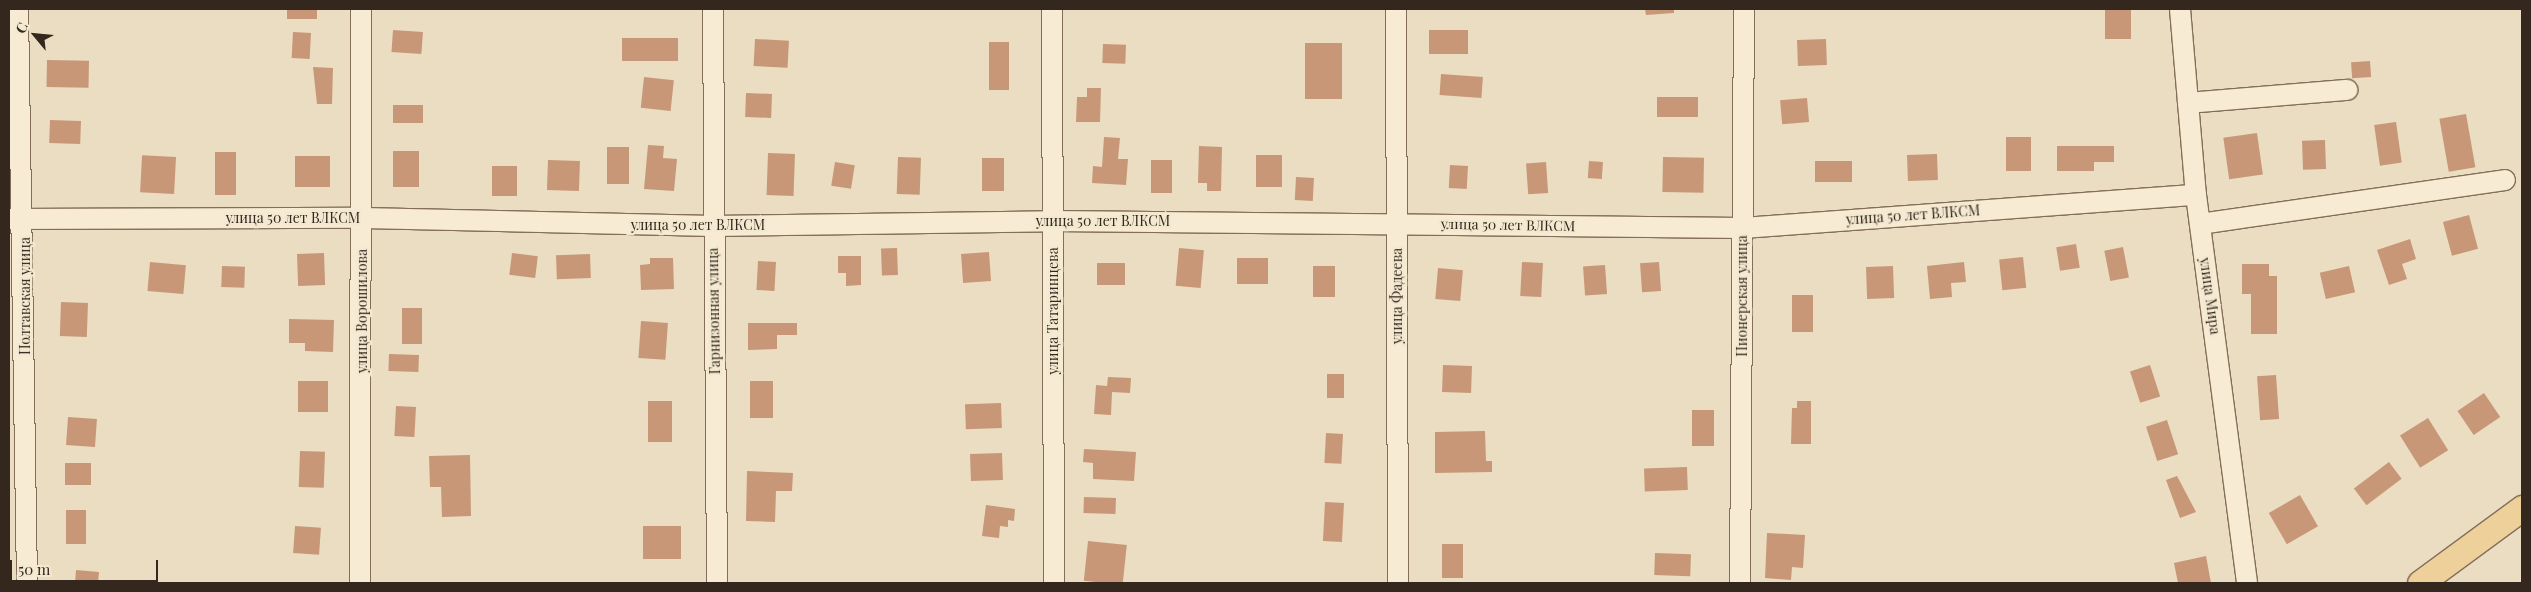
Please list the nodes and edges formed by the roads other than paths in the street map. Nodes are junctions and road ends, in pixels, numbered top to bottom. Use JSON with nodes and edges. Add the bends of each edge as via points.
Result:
{"nodes":[{"id":1,"x":18,"y":9,"type":"edge"},
{"id":2,"x":361,"y":9,"type":"edge"},
{"id":3,"x":713,"y":9,"type":"edge"},
{"id":4,"x":1052,"y":9,"type":"edge"},
{"id":5,"x":1396,"y":9,"type":"edge"},
{"id":6,"x":1744,"y":9,"type":"edge"},
{"id":7,"x":2180,"y":9,"type":"edge"},
{"id":8,"x":2347,"y":90,"type":"dead end"},
{"id":9,"x":2188,"y":102,"type":"junction"},
{"id":10,"x":2505,"y":180,"type":"dead end"},
{"id":11,"x":2196,"y":195,"type":"junction"},
{"id":12,"x":363,"y":218,"type":"junction"},
{"id":13,"x":17,"y":219,"type":"edge"},
{"id":14,"x":1053,"y":220,"type":"junction"},
{"id":15,"x":1397,"y":224,"type":"junction"},
{"id":16,"x":2200,"y":224,"type":"junction"},
{"id":17,"x":713,"y":226,"type":"junction"},
{"id":18,"x":1743,"y":228,"type":"junction"},
{"id":19,"x":2522,"y":508,"type":"edge"},
{"id":20,"x":27,"y":583,"type":"edge"},
{"id":21,"x":360,"y":583,"type":"edge"},
{"id":22,"x":717,"y":583,"type":"edge"},
{"id":23,"x":1054,"y":583,"type":"edge"},
{"id":24,"x":1398,"y":583,"type":"edge"},
{"id":25,"x":1740,"y":583,"type":"edge"},
{"id":26,"x":2248,"y":583,"type":"edge"},
{"id":27,"x":2420,"y":583,"type":"edge"}],
"edges":[{"from":1,"to":13,"type":"street","name":"Полтавская улица"},
{"from":2,"to":12,"type":"street","name":"улица Ворошилова"},
{"from":3,"to":17,"type":"street","name":"Гарнизонная улица"},
{"from":4,"to":14,"type":"street","name":"улица Татаринцева"},
{"from":5,"to":15,"type":"street","name":"улица Фадеева"},
{"from":6,"to":18,"type":"street","name":"Пионерская улица"},
{"from":7,"to":9,"type":"street","name":"улица Мира"},
{"from":8,"to":9,"type":"street"},
{"from":9,"to":11,"type":"street","name":"улица Мира"},
{"from":10,"to":16,"type":"street"},
{"from":11,"to":16,"type":"street","name":"улица Мира"},
{"from":11,"to":18,"type":"street","name":"улица 50 лет ВЛКСМ"},
{"from":12,"to":13,"type":"street","name":"улица 50 лет ВЛКСМ"},
{"from":12,"to":17,"type":"street","name":"улица 50 лет ВЛКСМ"},
{"from":12,"to":21,"type":"street","name":"улица Ворошилова"},
{"from":13,"to":20,"type":"street","name":"Полтавская улица"},
{"from":14,"to":15,"type":"street","name":"улица 50 лет ВЛКСМ"},
{"from":14,"to":17,"type":"street","name":"улица 50 лет ВЛКСМ"},
{"from":14,"to":23,"type":"street","name":"улица Татаринцева"},
{"from":15,"to":18,"type":"street","name":"улица 50 лет ВЛКСМ"},
{"from":15,"to":24,"type":"street","name":"улица Фадеева"},
{"from":16,"to":26,"type":"street","name":"улица Мира"},
{"from":17,"to":22,"type":"street","name":"Гарнизонная улица"},
{"from":18,"to":25,"type":"street","name":"Пионерская улица"},
{"from":19,"to":27,"type":"main road"}]}
